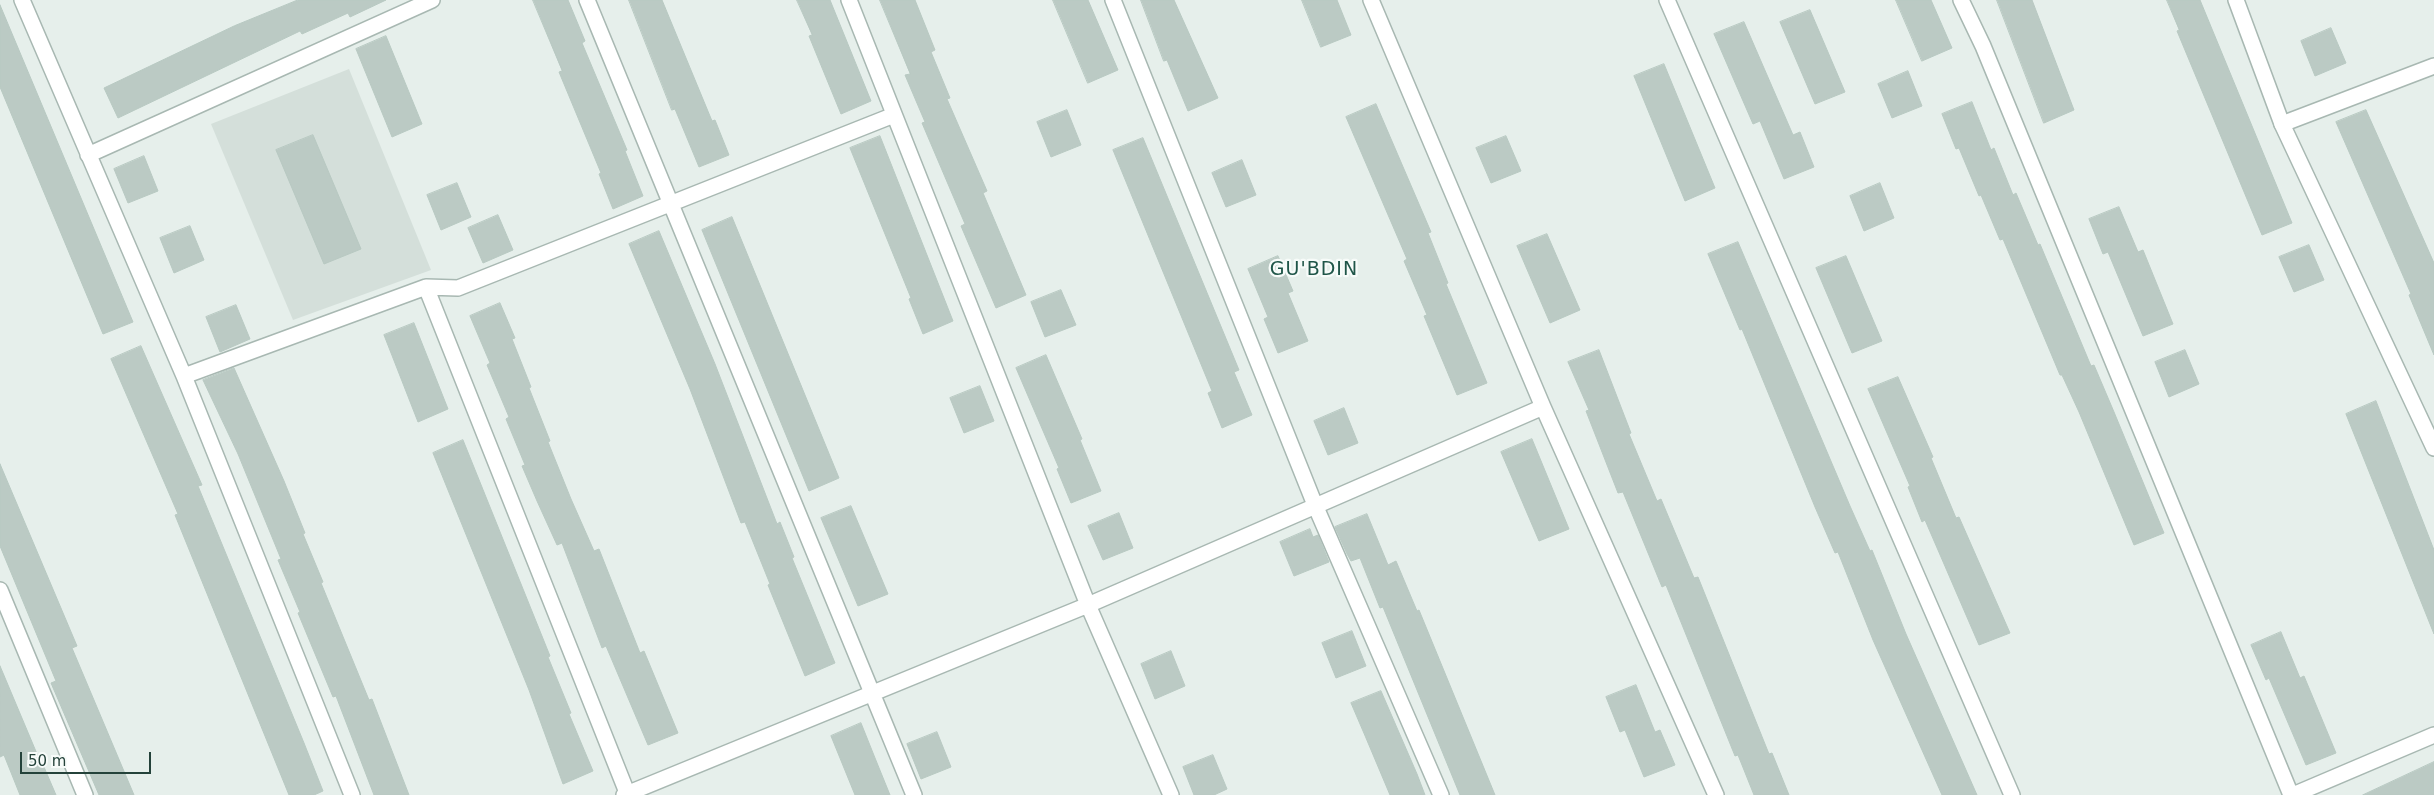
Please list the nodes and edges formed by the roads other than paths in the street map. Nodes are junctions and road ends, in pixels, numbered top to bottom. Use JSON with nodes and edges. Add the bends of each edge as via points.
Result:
{"nodes":[{"id":1,"x":22,"y":0,"type":"edge"},
{"id":2,"x":432,"y":0,"type":"edge"},
{"id":3,"x":586,"y":0,"type":"edge"},
{"id":4,"x":849,"y":0,"type":"edge"},
{"id":5,"x":1113,"y":0,"type":"edge"},
{"id":6,"x":1371,"y":0,"type":"edge"},
{"id":7,"x":1667,"y":0,"type":"edge"},
{"id":8,"x":1961,"y":0,"type":"edge"},
{"id":9,"x":2236,"y":0,"type":"edge"},
{"id":10,"x":2434,"y":66,"type":"edge"},
{"id":11,"x":894,"y":115,"type":"junction"},
{"id":12,"x":2282,"y":124,"type":"junction"},
{"id":13,"x":88,"y":155,"type":"junction"},
{"id":14,"x":670,"y":204,"type":"junction"},
{"id":15,"x":426,"y":287,"type":"junction"},
{"id":16,"x":184,"y":376,"type":"junction"},
{"id":17,"x":1543,"y":407,"type":"junction"},
{"id":18,"x":2434,"y":448,"type":"edge"},
{"id":19,"x":1315,"y":505,"type":"junction"},
{"id":20,"x":0,"y":590,"type":"edge"},
{"id":21,"x":1088,"y":604,"type":"junction"},
{"id":22,"x":872,"y":695,"type":"junction"},
{"id":23,"x":2434,"y":735,"type":"edge"},
{"id":24,"x":86,"y":795,"type":"edge"},
{"id":25,"x":352,"y":795,"type":"edge"},
{"id":26,"x":626,"y":795,"type":"edge"},
{"id":27,"x":914,"y":795,"type":"edge"},
{"id":28,"x":1171,"y":795,"type":"edge"},
{"id":29,"x":1442,"y":795,"type":"edge"},
{"id":30,"x":1716,"y":795,"type":"edge"},
{"id":31,"x":2012,"y":795,"type":"edge"},
{"id":32,"x":2292,"y":795,"type":"edge"}],
"edges":[{"from":1,"to":13,"type":"street"},
{"from":2,"to":13,"type":"street"},
{"from":3,"to":14,"type":"street"},
{"from":4,"to":11,"type":"street"},
{"from":5,"to":19,"type":"street"},
{"from":6,"to":17,"type":"street"},
{"from":7,"to":31,"type":"street"},
{"from":8,"to":32,"type":"street","via":[[1983,46]]},
{"from":9,"to":12,"type":"street"},
{"from":10,"to":12,"type":"street"},
{"from":11,"to":14,"type":"street"},
{"from":11,"to":21,"type":"street"},
{"from":12,"to":18,"type":"street"},
{"from":13,"to":16,"type":"street"},
{"from":14,"to":15,"type":"street","via":[[458,288]]},
{"from":14,"to":22,"type":"street"},
{"from":15,"to":16,"type":"street"},
{"from":15,"to":26,"type":"street"},
{"from":16,"to":25,"type":"street"},
{"from":17,"to":19,"type":"street"},
{"from":17,"to":30,"type":"street"},
{"from":19,"to":21,"type":"street"},
{"from":19,"to":29,"type":"street"},
{"from":20,"to":24,"type":"street"},
{"from":21,"to":22,"type":"street"},
{"from":21,"to":28,"type":"street"},
{"from":22,"to":26,"type":"street"},
{"from":22,"to":27,"type":"street"},
{"from":23,"to":32,"type":"street"}]}
